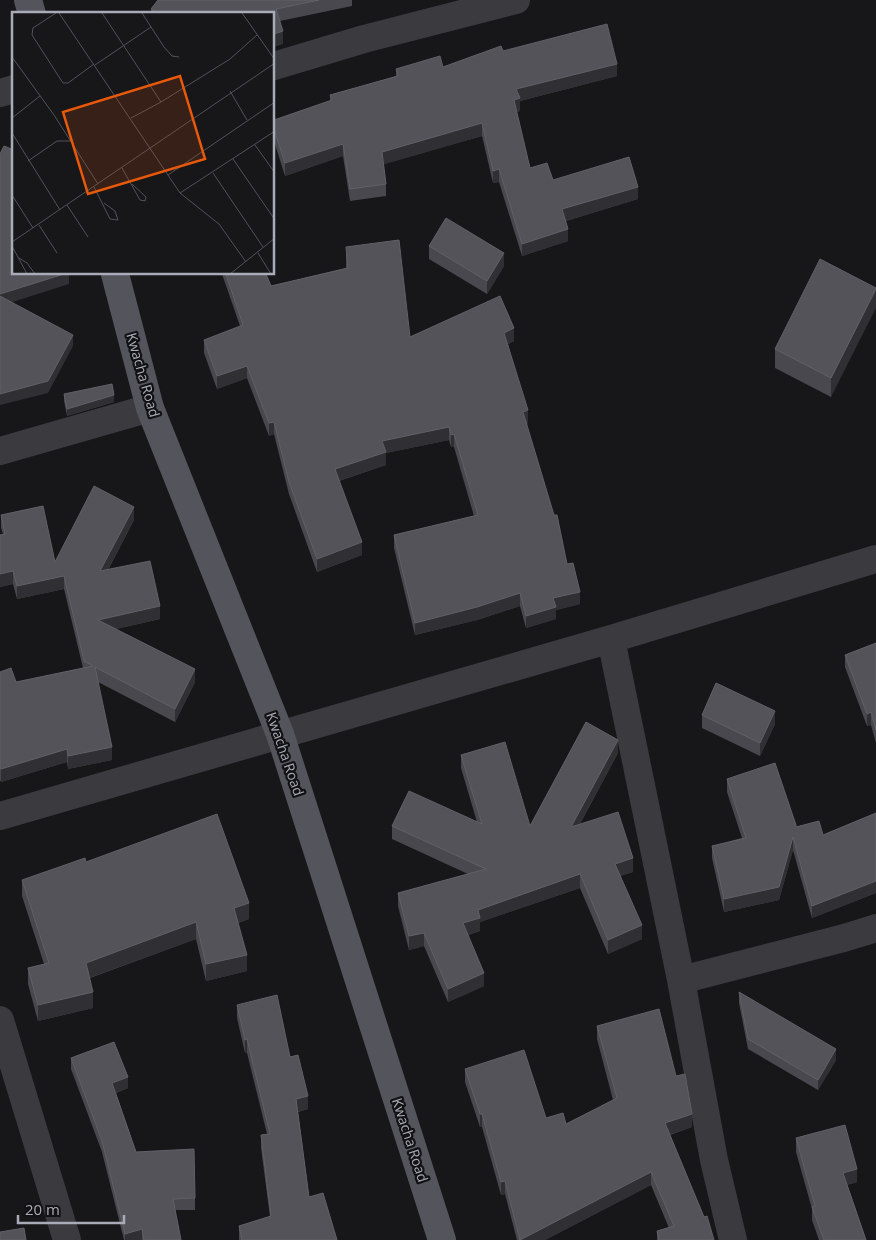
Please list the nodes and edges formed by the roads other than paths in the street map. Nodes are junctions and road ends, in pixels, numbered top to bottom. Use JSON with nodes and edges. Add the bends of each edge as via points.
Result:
{"nodes":[{"id":1,"x":516,"y":0,"type":"edge"},
{"id":2,"x":275,"y":66,"type":"edge"},
{"id":3,"x":115,"y":275,"type":"edge"},
{"id":4,"x":150,"y":408,"type":"junction"},
{"id":5,"x":0,"y":452,"type":"edge"},
{"id":6,"x":876,"y":559,"type":"edge"},
{"id":7,"x":611,"y":639,"type":"junction"},
{"id":8,"x":280,"y":734,"type":"junction"},
{"id":9,"x":0,"y":816,"type":"edge"},
{"id":10,"x":876,"y":928,"type":"edge"},
{"id":11,"x":681,"y":980,"type":"junction"},
{"id":12,"x":0,"y":1020,"type":"edge"},
{"id":13,"x":67,"y":1240,"type":"edge"},
{"id":14,"x":442,"y":1240,"type":"edge"},
{"id":15,"x":733,"y":1240,"type":"edge"}],
"edges":[{"from":1,"to":2,"type":"street"},
{"from":3,"to":4,"type":"main road","name":"Kwacha Road"},
{"from":4,"to":5,"type":"street"},
{"from":4,"to":8,"type":"main road","name":"Kwacha Road"},
{"from":6,"to":7,"type":"street"},
{"from":7,"to":8,"type":"street"},
{"from":7,"to":11,"type":"street"},
{"from":8,"to":9,"type":"street"},
{"from":8,"to":14,"type":"main road","name":"Kwacha Road"},
{"from":10,"to":11,"type":"street"},
{"from":11,"to":15,"type":"street","via":[[714,1160]]},
{"from":12,"to":13,"type":"street"}]}
